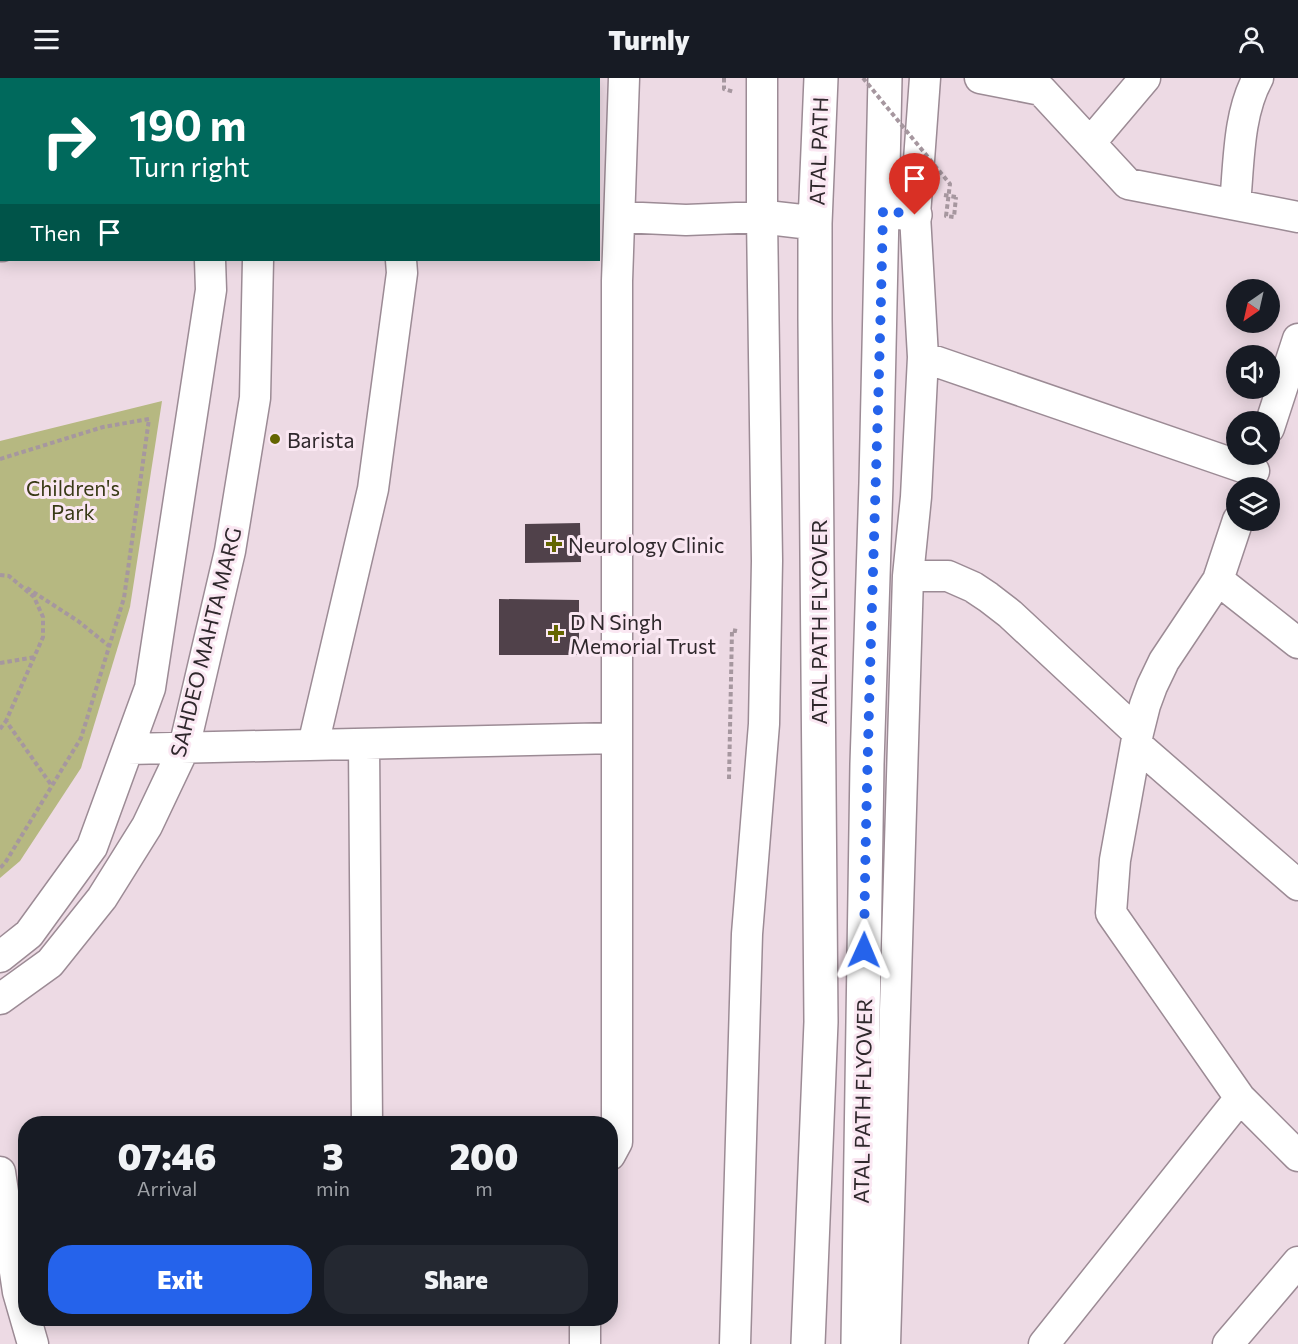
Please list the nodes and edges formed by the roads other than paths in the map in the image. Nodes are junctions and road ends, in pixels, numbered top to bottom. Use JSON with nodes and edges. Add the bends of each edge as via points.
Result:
{"nodes":[{"id":1,"x":624,"y":78,"type":"edge"},
{"id":2,"x":762,"y":78,"type":"edge"},
{"id":3,"x":821,"y":78,"type":"edge"},
{"id":4,"x":885,"y":78,"type":"edge"},
{"id":5,"x":925,"y":78,"type":"edge"},
{"id":6,"x":980,"y":78,"type":"edge"},
{"id":7,"x":1145,"y":78,"type":"edge"},
{"id":8,"x":1258,"y":78,"type":"edge"},
{"id":9,"x":1045,"y":84,"type":"edge"},
{"id":10,"x":1090,"y":144,"type":"junction"},
{"id":11,"x":1235,"y":204,"type":"junction"},
{"id":12,"x":883,"y":210,"type":"junction"},
{"id":13,"x":915,"y":215,"type":"junction"},
{"id":14,"x":620,"y":217,"type":"junction"},
{"id":15,"x":762,"y":217,"type":"junction"},
{"id":16,"x":1298,"y":217,"type":"edge"},
{"id":17,"x":815,"y":223,"type":"junction"},
{"id":18,"x":210,"y":261,"type":"edge"},
{"id":19,"x":258,"y":261,"type":"edge"},
{"id":20,"x":401,"y":261,"type":"edge"},
{"id":21,"x":1298,"y":339,"type":"edge"},
{"id":22,"x":923,"y":357,"type":"junction"},
{"id":23,"x":1275,"y":411,"type":"edge"},
{"id":24,"x":1255,"y":471,"type":"edge"},
{"id":25,"x":1234,"y":531,"type":"edge"},
{"id":26,"x":908,"y":576,"type":"junction"},
{"id":27,"x":1218,"y":579,"type":"junction"},
{"id":28,"x":1298,"y":642,"type":"edge"},
{"id":29,"x":617,"y":738,"type":"junction"},
{"id":30,"x":1137,"y":738,"type":"junction"},
{"id":31,"x":364,"y":744,"type":"junction"},
{"id":32,"x":313,"y":745,"type":"junction"},
{"id":33,"x":184,"y":748,"type":"junction"},
{"id":34,"x":128,"y":749,"type":"junction"},
{"id":35,"x":1298,"y":885,"type":"edge"},
{"id":36,"x":0,"y":957,"type":"edge"},
{"id":37,"x":0,"y":999,"type":"edge"},
{"id":38,"x":1240,"y":1098,"type":"junction"},
{"id":39,"x":367,"y":1116,"type":"edge"},
{"id":40,"x":617,"y":1116,"type":"edge"},
{"id":41,"x":1298,"y":1155,"type":"edge"},
{"id":42,"x":9,"y":1179,"type":"edge"},
{"id":43,"x":1298,"y":1262,"type":"edge"},
{"id":44,"x":18,"y":1292,"type":"edge"},
{"id":45,"x":28,"y":1326,"type":"edge"},
{"id":46,"x":585,"y":1326,"type":"edge"},
{"id":47,"x":33,"y":1344,"type":"edge"},
{"id":48,"x":585,"y":1344,"type":"edge"},
{"id":49,"x":735,"y":1344,"type":"edge"},
{"id":50,"x":808,"y":1344,"type":"edge"},
{"id":51,"x":858,"y":1344,"type":"edge"},
{"id":52,"x":885,"y":1344,"type":"edge"},
{"id":53,"x":1044,"y":1344,"type":"edge"},
{"id":54,"x":1228,"y":1344,"type":"edge"}],
"edges":[{"from":1,"to":14,"type":"street"},
{"from":2,"to":15,"type":"street"},
{"from":3,"to":17,"type":"main road","name":"ATAL PATH"},
{"from":4,"to":12,"type":"main road"},
{"from":5,"to":13,"type":"street"},
{"from":6,"to":9,"type":"street"},
{"from":7,"to":10,"type":"street"},
{"from":8,"to":11,"type":"street","via":[[1243,123]]},
{"from":9,"to":10,"type":"street"},
{"from":10,"to":11,"type":"street","via":[[1128,184]]},
{"from":11,"to":16,"type":"street"},
{"from":12,"to":13,"type":"main road"},
{"from":12,"to":51,"type":"main road","name":"ATAL PATH FLYOVER","via":[[867,764]]},
{"from":13,"to":22,"type":"street"},
{"from":14,"to":15,"type":"street"},
{"from":14,"to":29,"type":"street"},
{"from":15,"to":17,"type":"main road"},
{"from":15,"to":49,"type":"street","via":[[767,561],[764,724],[747,934]]},
{"from":17,"to":50,"type":"main road","name":"ATAL PATH FLYOVER","via":[[821,1022]]},
{"from":18,"to":34,"type":"street","name":"SAHDEO MAHTA MARG","via":[[211,290],[150,688]]},
{"from":19,"to":33,"type":"street","name":"SAHDEO MAHTA MARG","via":[[255,398],[230,551]]},
{"from":20,"to":32,"type":"street","via":[[374,489]]},
{"from":21,"to":23,"type":"street"},
{"from":22,"to":24,"type":"street"},
{"from":22,"to":26,"type":"street"},
{"from":25,"to":27,"type":"street"},
{"from":26,"to":30,"type":"street","via":[[948,576],[988,597]]},
{"from":26,"to":52,"type":"street"},
{"from":27,"to":28,"type":"street"},
{"from":27,"to":30,"type":"street","via":[[1164,661],[1145,705]]},
{"from":29,"to":31,"type":"street"},
{"from":29,"to":40,"type":"street"},
{"from":30,"to":35,"type":"street"},
{"from":30,"to":38,"type":"street","via":[[1114,860],[1111,913]]},
{"from":31,"to":32,"type":"street"},
{"from":31,"to":39,"type":"street"},
{"from":32,"to":33,"type":"street"},
{"from":33,"to":34,"type":"street"},
{"from":33,"to":37,"type":"street","name":"SAHDEO MAHTA MARG","via":[[147,826],[102,898],[50,963]]},
{"from":34,"to":36,"type":"street","name":"SAHDEO MAHTA MARG","via":[[92,847],[29,934]]},
{"from":38,"to":41,"type":"street"},
{"from":38,"to":53,"type":"street"},
{"from":42,"to":44,"type":"street"},
{"from":43,"to":54,"type":"street"},
{"from":45,"to":47,"type":"street"},
{"from":46,"to":48,"type":"street"}]}
